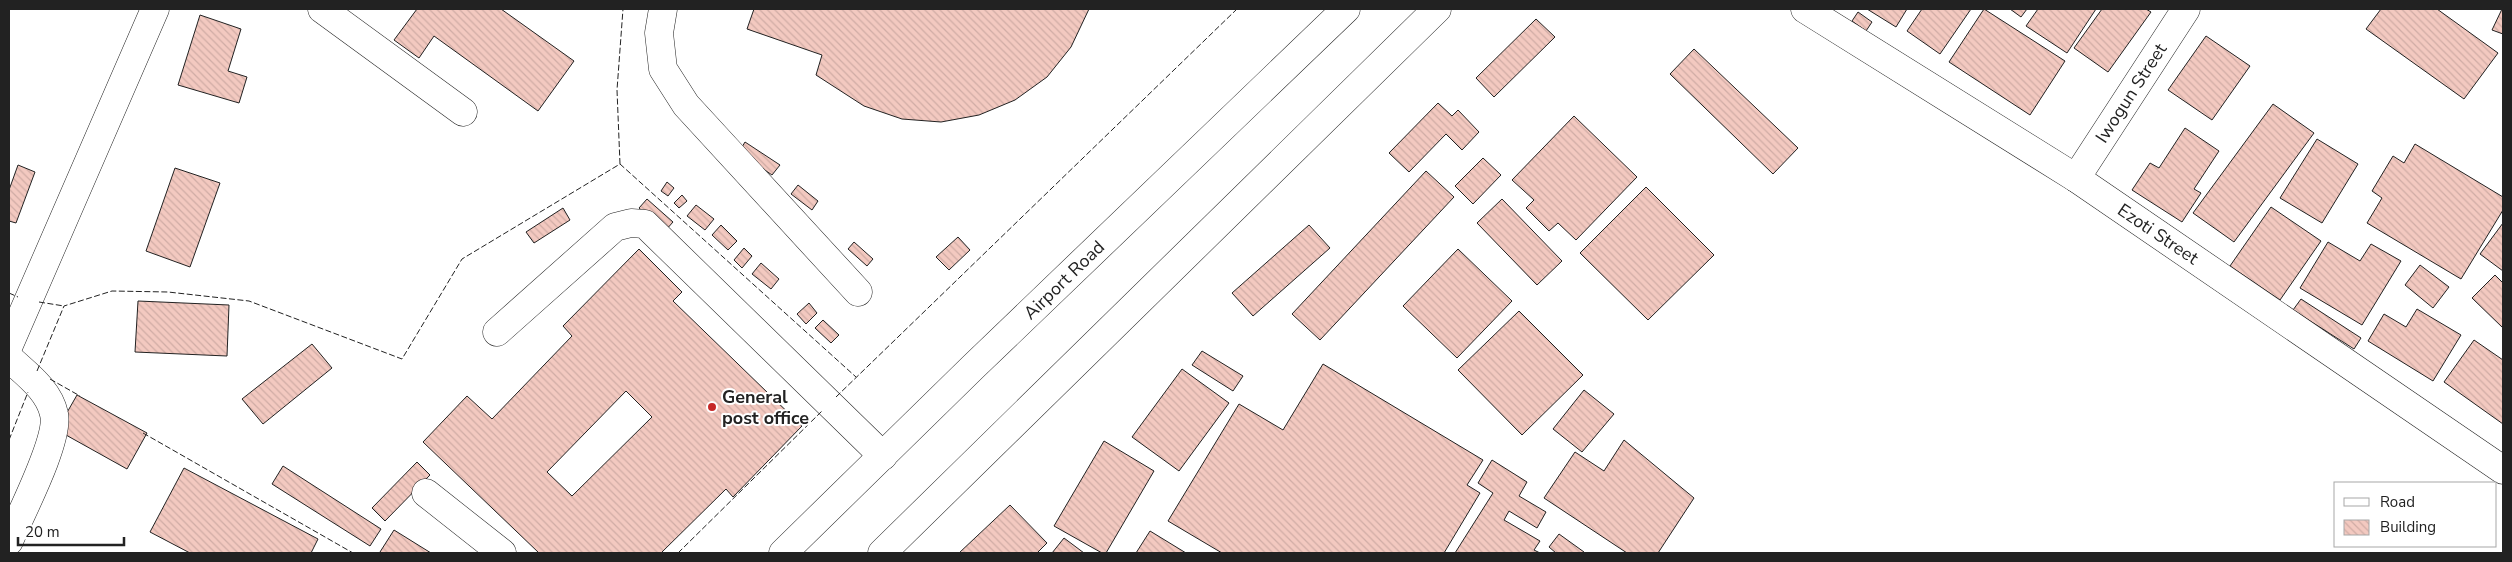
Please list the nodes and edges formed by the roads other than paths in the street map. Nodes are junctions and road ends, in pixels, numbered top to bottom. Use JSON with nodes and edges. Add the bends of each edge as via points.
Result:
{"nodes":[{"id":1,"x":156,"y":9,"type":"edge"},
{"id":2,"x":322,"y":9,"type":"edge"},
{"id":3,"x":663,"y":9,"type":"edge"},
{"id":4,"x":1346,"y":9,"type":"edge"},
{"id":5,"x":1437,"y":9,"type":"edge"},
{"id":6,"x":1805,"y":9,"type":"edge"},
{"id":7,"x":2186,"y":9,"type":"edge"},
{"id":8,"x":463,"y":112,"type":"dead end"},
{"id":9,"x":2076,"y":178,"type":"junction"},
{"id":10,"x":858,"y":292,"type":"dead end"},
{"id":11,"x":497,"y":332,"type":"dead end"},
{"id":12,"x":9,"y":345,"type":"edge"},
{"id":13,"x":9,"y":358,"type":"edge"},
{"id":14,"x":883,"y":456,"type":"junction"},
{"id":15,"x":2503,"y":470,"type":"edge"},
{"id":16,"x":426,"y":493,"type":"dead end"},
{"id":17,"x":9,"y":541,"type":"edge"},
{"id":18,"x":502,"y":553,"type":"edge"},
{"id":19,"x":784,"y":553,"type":"edge"},
{"id":20,"x":882,"y":553,"type":"edge"}],
"edges":[{"from":1,"to":12,"type":"main road"},
{"from":2,"to":8,"type":"main road"},
{"from":3,"to":10,"type":"main road","via":[[659,33],[663,69],[686,105]]},
{"from":4,"to":14,"type":"main road","name":"Airport Road"},
{"from":5,"to":20,"type":"main road"},
{"from":6,"to":9,"type":"main road","name":"Ezoti Street"},
{"from":7,"to":9,"type":"main road","name":"Iwogun Street"},
{"from":9,"to":15,"type":"main road","name":"Ezoti Street"},
{"from":11,"to":14,"type":"main road","via":[[615,227],[645,224]]},
{"from":13,"to":17,"type":"main road","via":[[41,388],[54,415],[52,441]]},
{"from":14,"to":19,"type":"main road","name":"Airport Road"},
{"from":16,"to":18,"type":"main road"}]}
